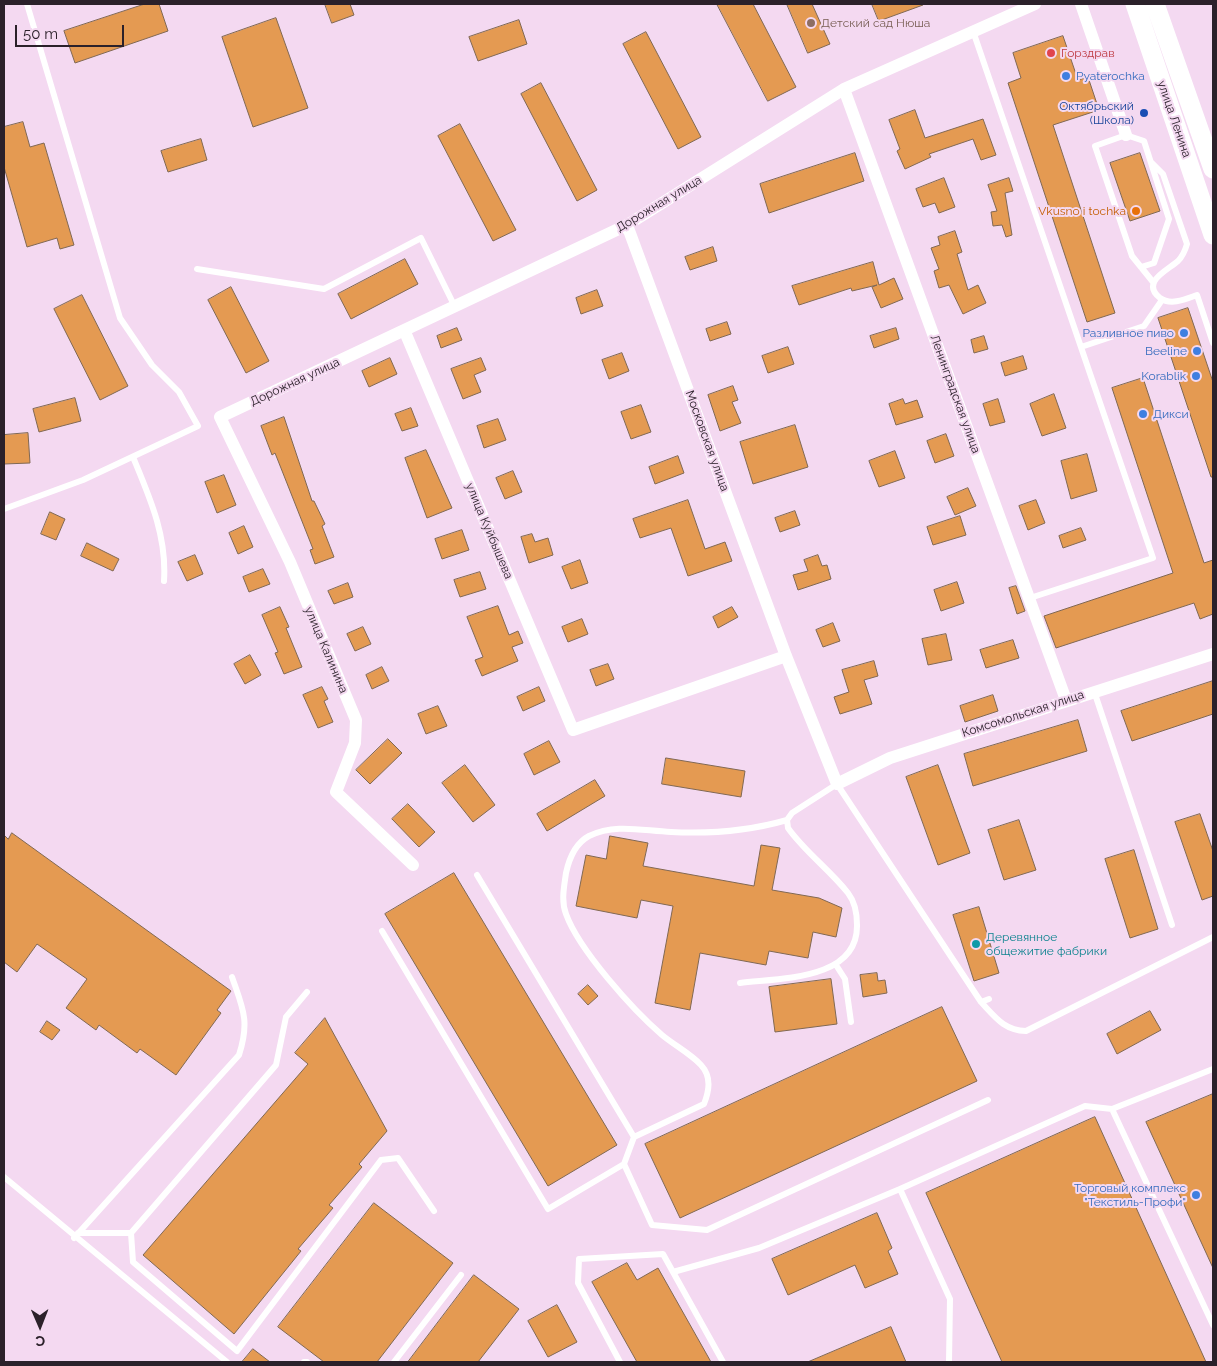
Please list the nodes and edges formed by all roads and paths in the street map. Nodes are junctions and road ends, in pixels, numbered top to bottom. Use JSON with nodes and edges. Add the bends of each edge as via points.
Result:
{"nodes":[{"id":1,"x":27,"y":4,"type":"edge"},
{"id":2,"x":1035,"y":4,"type":"edge"},
{"id":3,"x":1081,"y":4,"type":"edge"},
{"id":4,"x":1135,"y":4,"type":"edge"},
{"id":5,"x":1155,"y":4,"type":"edge"},
{"id":6,"x":972,"y":30,"type":"junction"},
{"id":7,"x":844,"y":89,"type":"junction"},
{"id":8,"x":1126,"y":135,"type":"junction"},
{"id":9,"x":1151,"y":162,"type":"junction"},
{"id":10,"x":1213,"y":168,"type":"edge"},
{"id":11,"x":627,"y":225,"type":"junction"},
{"id":12,"x":1213,"y":235,"type":"edge"},
{"id":13,"x":1141,"y":267,"type":"junction"},
{"id":14,"x":197,"y":269,"type":"dead end"},
{"id":15,"x":1153,"y":282,"type":"junction"},
{"id":16,"x":1162,"y":300,"type":"junction"},
{"id":17,"x":455,"y":307,"type":"junction"},
{"id":18,"x":405,"y":332,"type":"junction"},
{"id":19,"x":1213,"y":343,"type":"edge"},
{"id":20,"x":1081,"y":347,"type":"junction"},
{"id":21,"x":220,"y":417,"type":"joint"},
{"id":22,"x":133,"y":457,"type":"junction"},
{"id":23,"x":4,"y":509,"type":"edge"},
{"id":24,"x":164,"y":581,"type":"dead end"},
{"id":25,"x":1030,"y":598,"type":"junction"},
{"id":26,"x":1213,"y":654,"type":"edge"},
{"id":27,"x":786,"y":656,"type":"junction"},
{"id":28,"x":1094,"y":691,"type":"junction"},
{"id":29,"x":1066,"y":700,"type":"junction"},
{"id":30,"x":837,"y":784,"type":"junction"},
{"id":31,"x":787,"y":820,"type":"junction"},
{"id":32,"x":412,"y":865,"type":"dead end"},
{"id":33,"x":477,"y":876,"type":"dead end"},
{"id":34,"x":1172,"y":925,"type":"dead end"},
{"id":35,"x":382,"y":931,"type":"dead end"},
{"id":36,"x":1213,"y":937,"type":"edge"},
{"id":37,"x":836,"y":964,"type":"junction"},
{"id":38,"x":232,"y":977,"type":"dead end"},
{"id":39,"x":740,"y":983,"type":"dead end"},
{"id":40,"x":307,"y":992,"type":"dead end"},
{"id":41,"x":989,"y":999,"type":"dead end"},
{"id":42,"x":981,"y":1002,"type":"junction"},
{"id":43,"x":851,"y":1022,"type":"dead end"},
{"id":44,"x":1213,"y":1069,"type":"edge"},
{"id":45,"x":988,"y":1100,"type":"dead end"},
{"id":46,"x":1112,"y":1109,"type":"junction"},
{"id":47,"x":634,"y":1136,"type":"junction"},
{"id":48,"x":624,"y":1164,"type":"junction"},
{"id":49,"x":4,"y":1178,"type":"edge"},
{"id":50,"x":900,"y":1189,"type":"junction"},
{"id":51,"x":434,"y":1211,"type":"dead end"},
{"id":52,"x":131,"y":1233,"type":"junction"},
{"id":53,"x":76,"y":1236,"type":"junction"},
{"id":54,"x":673,"y":1272,"type":"junction"},
{"id":55,"x":461,"y":1275,"type":"dead end"},
{"id":56,"x":1213,"y":1325,"type":"edge"},
{"id":57,"x":227,"y":1362,"type":"edge"},
{"id":58,"x":394,"y":1362,"type":"edge"},
{"id":59,"x":620,"y":1362,"type":"edge"},
{"id":60,"x":723,"y":1362,"type":"edge"},
{"id":61,"x":949,"y":1362,"type":"edge"}],
"edges":[{"from":1,"to":22,"type":"lane","via":[[120,318],[152,365],[179,392],[198,426]]},
{"from":2,"to":6,"type":"street","name":"Дорожная улица"},
{"from":3,"to":8,"type":"street"},
{"from":4,"to":12,"type":"main road","name":"улица Ленина"},
{"from":5,"to":10,"type":"main road","name":"улица Ленина"},
{"from":6,"to":7,"type":"street","name":"Дорожная улица"},
{"from":6,"to":20,"type":"lane"},
{"from":7,"to":11,"type":"street","name":"Дорожная улица"},
{"from":7,"to":25,"type":"street","name":"Ленинградская улица"},
{"from":8,"to":9,"type":"lane","via":[[1144,141]]},
{"from":8,"to":13,"type":"lane","via":[[1095,146],[1132,256]]},
{"from":9,"to":13,"type":"lane","via":[[1169,220],[1154,263]]},
{"from":9,"to":15,"type":"lane","via":[[1163,174],[1187,244],[1185,253],[1177,262],[1160,272]]},
{"from":11,"to":17,"type":"street","name":"Дорожная улица"},
{"from":11,"to":27,"type":"street","name":"Московская улица"},
{"from":13,"to":15,"type":"lane"},
{"from":14,"to":17,"type":"lane","via":[[324,289],[421,238]]},
{"from":15,"to":16,"type":"lane","via":[[1154,290]]},
{"from":16,"to":19,"type":"lane","via":[[1181,301],[1197,295]]},
{"from":16,"to":20,"type":"lane","via":[[1144,326]]},
{"from":17,"to":18,"type":"street","name":"Дорожная улица"},
{"from":18,"to":21,"type":"street","name":"Дорожная улица"},
{"from":18,"to":27,"type":"street","name":"улица Куйбышева","via":[[573,730]]},
{"from":20,"to":25,"type":"lane","via":[[1153,558]]},
{"from":21,"to":32,"type":"street","name":"улица Калинина","via":[[290,562],[356,720],[355,743],[336,792]]},
{"from":22,"to":23,"type":"lane","via":[[83,480]]},
{"from":22,"to":24,"type":"lane","via":[[162,538],[166,558]]},
{"from":25,"to":29,"type":"street","name":"Ленинградская улица"},
{"from":26,"to":28,"type":"street","name":"Комсомольская улица"},
{"from":27,"to":30,"type":"street","name":"Московская улица"},
{"from":28,"to":29,"type":"street","name":"Комсомольская улица"},
{"from":28,"to":34,"type":"lane"},
{"from":29,"to":30,"type":"street","name":"Комсомольская улица","via":[[890,758]]},
{"from":30,"to":31,"type":"lane","via":[[792,812]]},
{"from":30,"to":42,"type":"lane"},
{"from":31,"to":37,"type":"lane","via":[[794,837],[849,894],[857,912],[853,946]]},
{"from":31,"to":47,"type":"lane","via":[[756,829],[716,832],[608,829],[588,837],[576,847],[567,868],[563,892],[565,914],[577,936],[622,995],[662,1035],[702,1066],[708,1079],[709,1091],[704,1104]]},
{"from":33,"to":47,"type":"lane"},
{"from":35,"to":48,"type":"lane","via":[[548,1209]]},
{"from":36,"to":42,"type":"lane","via":[[1026,1031],[1012,1030],[1001,1023]]},
{"from":37,"to":39,"type":"lane","via":[[819,973]]},
{"from":37,"to":43,"type":"lane","via":[[845,979]]},
{"from":38,"to":53,"type":"lane","via":[[244,1013],[246,1034],[238,1055]]},
{"from":40,"to":52,"type":"lane","via":[[286,1017],[276,1066]]},
{"from":41,"to":42,"type":"lane"},
{"from":44,"to":46,"type":"lane"},
{"from":45,"to":48,"type":"lane","via":[[707,1230],[652,1225]]},
{"from":46,"to":50,"type":"lane","via":[[1085,1106]]},
{"from":46,"to":56,"type":"lane"},
{"from":47,"to":48,"type":"lane"},
{"from":49,"to":53,"type":"lane"},
{"from":50,"to":54,"type":"lane","via":[[760,1248]]},
{"from":50,"to":61,"type":"lane","via":[[950,1299]]},
{"from":51,"to":52,"type":"lane","via":[[398,1158],[381,1160],[237,1351],[133,1262]]},
{"from":52,"to":53,"type":"lane"},
{"from":53,"to":57,"type":"lane"},
{"from":54,"to":59,"type":"lane","via":[[662,1254],[579,1260],[578,1284]]},
{"from":54,"to":60,"type":"lane"},
{"from":55,"to":58,"type":"lane"}]}
